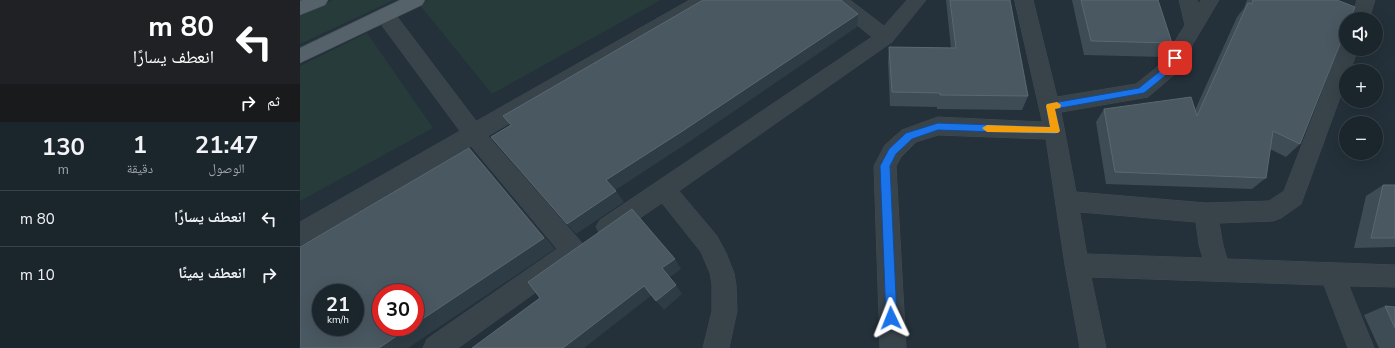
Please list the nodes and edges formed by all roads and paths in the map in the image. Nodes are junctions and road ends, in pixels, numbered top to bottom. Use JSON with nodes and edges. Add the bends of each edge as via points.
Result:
{"nodes":[{"id":1,"x":319,"y":0,"type":"edge"},
{"id":2,"x":416,"y":0,"type":"edge"},
{"id":3,"x":704,"y":0,"type":"edge"},
{"id":4,"x":838,"y":0,"type":"edge"},
{"id":5,"x":918,"y":0,"type":"edge"},
{"id":6,"x":1024,"y":0,"type":"edge"},
{"id":7,"x":1188,"y":0,"type":"edge"},
{"id":8,"x":1210,"y":0,"type":"edge"},
{"id":9,"x":1309,"y":0,"type":"edge"},
{"id":10,"x":1366,"y":0,"type":"edge"},
{"id":11,"x":300,"y":8,"type":"edge"},
{"id":12,"x":1343,"y":12,"type":"edge"},
{"id":13,"x":1362,"y":12,"type":"edge"},
{"id":14,"x":385,"y":15,"type":"junction"},
{"id":15,"x":1195,"y":26,"type":"junction"},
{"id":16,"x":885,"y":37,"type":"junction"},
{"id":17,"x":300,"y":56,"type":"edge"},
{"id":18,"x":1345,"y":56,"type":"edge"},
{"id":19,"x":1050,"y":106,"type":"junction"},
{"id":20,"x":1055,"y":131,"type":"junction"},
{"id":21,"x":473,"y":133,"type":"junction"},
{"id":22,"x":664,"y":189,"type":"junction"},
{"id":23,"x":1066,"y":201,"type":"junction"},
{"id":24,"x":1206,"y":213,"type":"junction"},
{"id":25,"x":300,"y":234,"type":"edge"},
{"id":26,"x":584,"y":244,"type":"junction"},
{"id":27,"x":1077,"y":265,"type":"junction"},
{"id":28,"x":1219,"y":270,"type":"junction"},
{"id":29,"x":1332,"y":274,"type":"junction"},
{"id":30,"x":1395,"y":276,"type":"edge"},
{"id":31,"x":436,"y":348,"type":"edge"},
{"id":32,"x":716,"y":348,"type":"edge"},
{"id":33,"x":892,"y":348,"type":"edge"},
{"id":34,"x":1093,"y":348,"type":"edge"},
{"id":35,"x":1361,"y":348,"type":"edge"}],
"edges":[{"from":1,"to":11,"type":"main road"},
{"from":2,"to":14,"type":"main road"},
{"from":3,"to":21,"type":"street"},
{"from":4,"to":16,"type":"street"},
{"from":5,"to":16,"type":"street"},
{"from":6,"to":19,"type":"street"},
{"from":7,"to":15,"type":"street"},
{"from":8,"to":15,"type":"street"},
{"from":9,"to":12,"type":"street"},
{"from":10,"to":13,"type":"street"},
{"from":14,"to":17,"type":"main road"},
{"from":14,"to":21,"type":"street"},
{"from":15,"to":19,"type":"street","via":[[1168,69],[1141,91]]},
{"from":16,"to":22,"type":"street"},
{"from":18,"to":24,"type":"street","via":[[1293,197],[1273,211]]},
{"from":19,"to":20,"type":"street"},
{"from":20,"to":23,"type":"street"},
{"from":20,"to":33,"type":"street","via":[[938,126],[909,136],[893,151],[885,166]]},
{"from":21,"to":25,"type":"street"},
{"from":21,"to":26,"type":"street"},
{"from":22,"to":26,"type":"street"},
{"from":22,"to":32,"type":"street","via":[[712,248],[719,264],[725,297],[724,315]]},
{"from":23,"to":24,"type":"street"},
{"from":23,"to":27,"type":"street"},
{"from":24,"to":28,"type":"street","via":[[1211,245]]},
{"from":26,"to":31,"type":"street"},
{"from":27,"to":28,"type":"street"},
{"from":27,"to":34,"type":"street"},
{"from":28,"to":29,"type":"street"},
{"from":29,"to":30,"type":"street"},
{"from":29,"to":35,"type":"street"}]}
